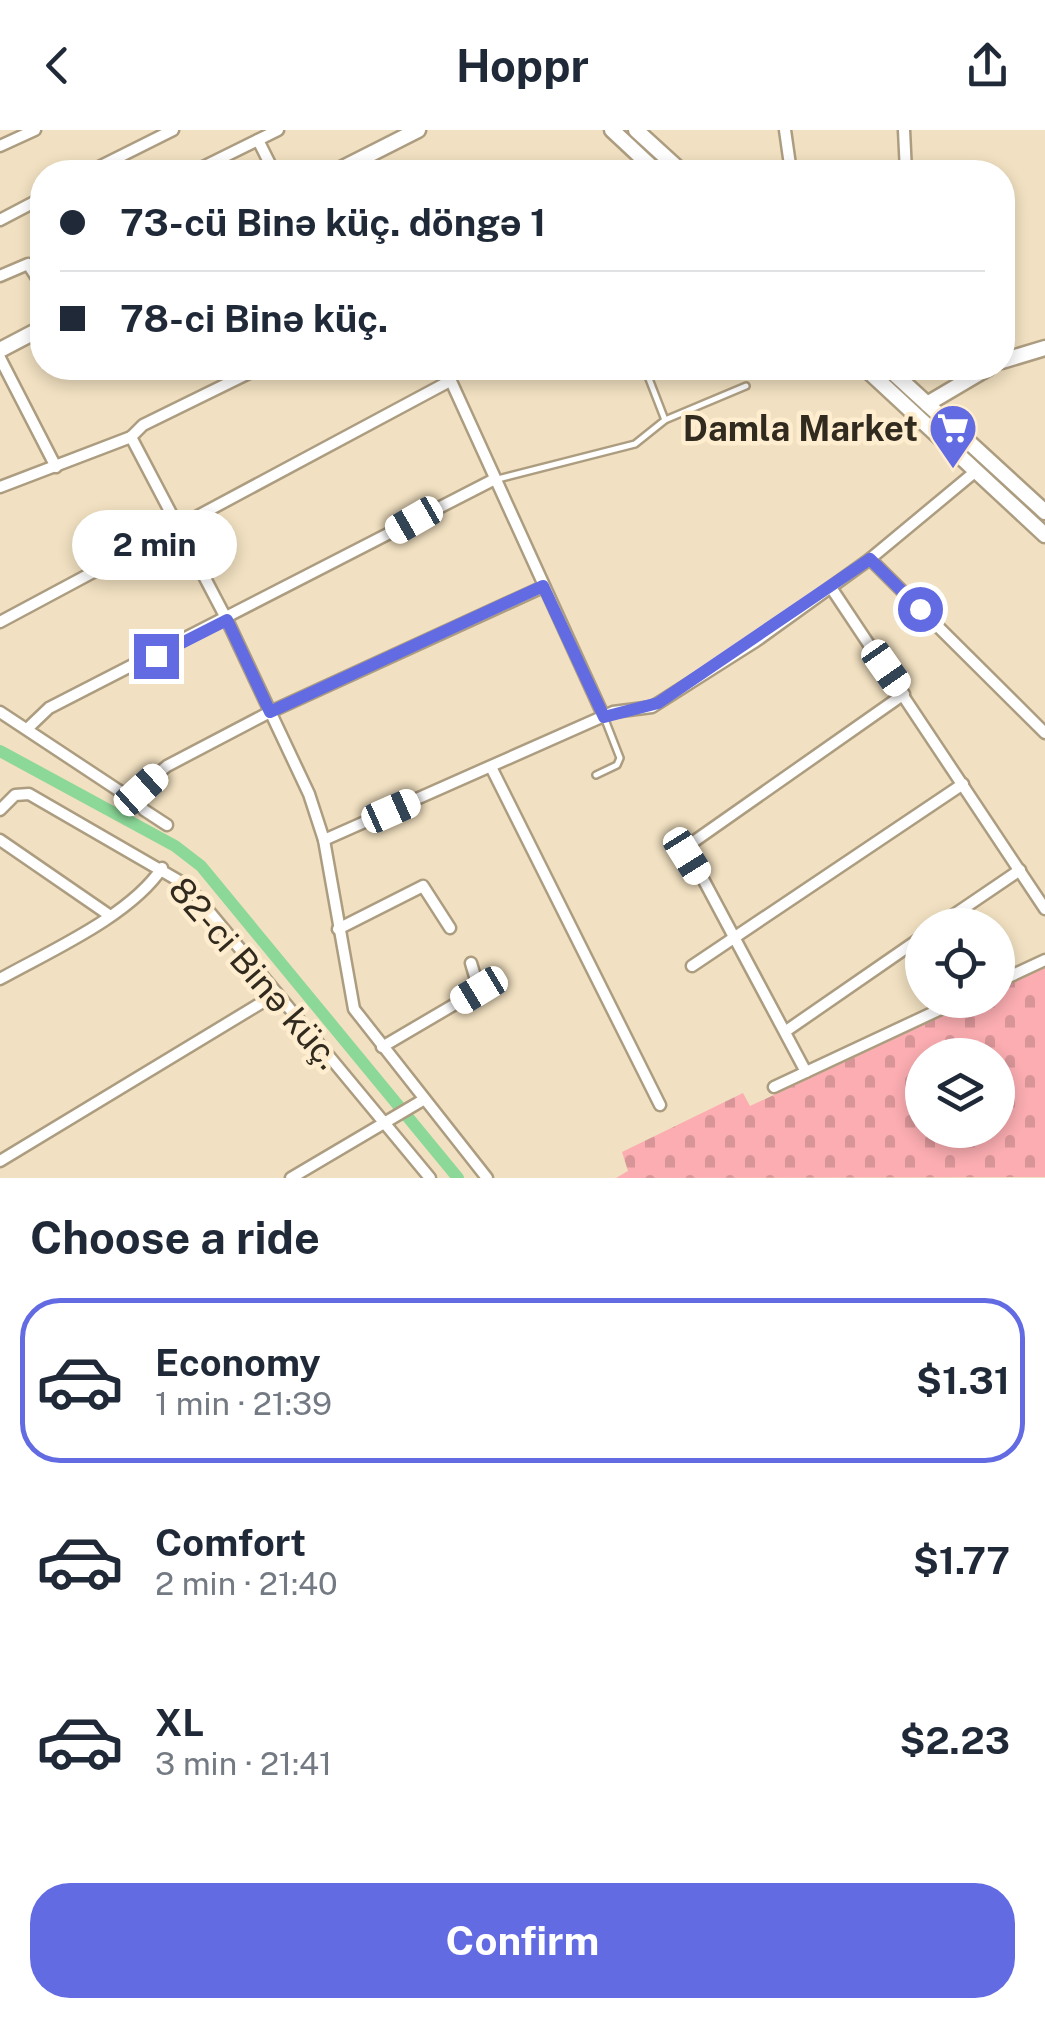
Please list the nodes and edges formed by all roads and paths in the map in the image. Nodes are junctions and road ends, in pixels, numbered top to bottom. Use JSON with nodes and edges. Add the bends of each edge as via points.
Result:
{"nodes":[{"id":1,"x":35,"y":130,"type":"edge"},
{"id":2,"x":173,"y":130,"type":"edge"},
{"id":3,"x":278,"y":130,"type":"edge"},
{"id":4,"x":418,"y":130,"type":"edge"},
{"id":5,"x":612,"y":130,"type":"edge"},
{"id":6,"x":636,"y":130,"type":"edge"},
{"id":7,"x":784,"y":130,"type":"edge"},
{"id":8,"x":904,"y":130,"type":"edge"},
{"id":9,"x":258,"y":140,"type":"junction"},
{"id":10,"x":0,"y":146,"type":"edge"},
{"id":11,"x":113,"y":160,"type":"edge"},
{"id":12,"x":217,"y":160,"type":"edge"},
{"id":13,"x":268,"y":160,"type":"edge"},
{"id":14,"x":359,"y":160,"type":"edge"},
{"id":15,"x":644,"y":160,"type":"edge"},
{"id":16,"x":669,"y":160,"type":"edge"},
{"id":17,"x":789,"y":160,"type":"edge"},
{"id":18,"x":905,"y":160,"type":"edge"},
{"id":19,"x":30,"y":204,"type":"edge"},
{"id":20,"x":0,"y":220,"type":"edge"},
{"id":21,"x":30,"y":267,"type":"edge"},
{"id":22,"x":0,"y":276,"type":"edge"},
{"id":23,"x":30,"y":334,"type":"edge"},
{"id":24,"x":1045,"y":348,"type":"edge"},
{"id":25,"x":0,"y":350,"type":"edge"},
{"id":26,"x":1015,"y":357,"type":"edge"},
{"id":27,"x":0,"y":358,"type":"edge"},
{"id":28,"x":235,"y":380,"type":"edge"},
{"id":29,"x":649,"y":380,"type":"edge"},
{"id":30,"x":877,"y":380,"type":"edge"},
{"id":31,"x":905,"y":380,"type":"edge"},
{"id":32,"x":968,"y":380,"type":"edge"},
{"id":33,"x":448,"y":382,"type":"joint"},
{"id":34,"x":746,"y":386,"type":"dead end"},
{"id":35,"x":927,"y":404,"type":"junction"},
{"id":36,"x":665,"y":420,"type":"junction"},
{"id":37,"x":131,"y":437,"type":"junction"},
{"id":38,"x":56,"y":467,"type":"junction"},
{"id":39,"x":976,"y":471,"type":"junction"},
{"id":40,"x":493,"y":480,"type":"junction"},
{"id":41,"x":0,"y":487,"type":"edge"},
{"id":42,"x":1045,"y":512,"type":"edge"},
{"id":43,"x":181,"y":528,"type":"junction"},
{"id":44,"x":1045,"y":535,"type":"edge"},
{"id":45,"x":870,"y":559,"type":"junction"},
{"id":46,"x":543,"y":586,"type":"junction"},
{"id":47,"x":832,"y":588,"type":"junction"},
{"id":48,"x":227,"y":620,"type":"junction"},
{"id":49,"x":0,"y":622,"type":"edge"},
{"id":50,"x":904,"y":694,"type":"junction"},
{"id":51,"x":0,"y":712,"type":"edge"},
{"id":52,"x":270,"y":712,"type":"junction"},
{"id":53,"x":604,"y":717,"type":"junction"},
{"id":54,"x":27,"y":730,"type":"junction"},
{"id":55,"x":1045,"y":733,"type":"edge"},
{"id":56,"x":491,"y":766,"type":"junction"},
{"id":57,"x":596,"y":775,"type":"dead end"},
{"id":58,"x":963,"y":784,"type":"junction"},
{"id":59,"x":133,"y":794,"type":"junction"},
{"id":60,"x":0,"y":810,"type":"edge"},
{"id":61,"x":167,"y":826,"type":"dead end"},
{"id":62,"x":0,"y":840,"type":"edge"},
{"id":63,"x":324,"y":840,"type":"junction"},
{"id":64,"x":162,"y":868,"type":"junction"},
{"id":65,"x":1020,"y":870,"type":"junction"},
{"id":66,"x":964,"y":908,"type":"edge"},
{"id":67,"x":1045,"y":909,"type":"edge"},
{"id":68,"x":109,"y":915,"type":"junction"},
{"id":69,"x":450,"y":928,"type":"dead end"},
{"id":70,"x":338,"y":929,"type":"junction"},
{"id":71,"x":738,"y":938,"type":"junction"},
{"id":72,"x":905,"y":948,"type":"edge"},
{"id":73,"x":1045,"y":960,"type":"edge"},
{"id":74,"x":472,"y":963,"type":"dead end"},
{"id":75,"x":692,"y":966,"type":"dead end"},
{"id":76,"x":1015,"y":974,"type":"edge"},
{"id":77,"x":0,"y":979,"type":"edge"},
{"id":78,"x":276,"y":994,"type":"junction"},
{"id":79,"x":922,"y":1018,"type":"edge"},
{"id":80,"x":786,"y":1031,"type":"junction"},
{"id":81,"x":382,"y":1047,"type":"junction"},
{"id":82,"x":806,"y":1072,"type":"junction"},
{"id":83,"x":774,"y":1087,"type":"dead end"},
{"id":84,"x":423,"y":1100,"type":"junction"},
{"id":85,"x":660,"y":1105,"type":"dead end"},
{"id":86,"x":386,"y":1126,"type":"junction"},
{"id":87,"x":0,"y":1161,"type":"edge"},
{"id":88,"x":291,"y":1178,"type":"edge"},
{"id":89,"x":430,"y":1178,"type":"edge"},
{"id":90,"x":487,"y":1178,"type":"edge"}],
"edges":[{"from":1,"to":10,"type":"street"},
{"from":2,"to":11,"type":"street"},
{"from":3,"to":9,"type":"street"},
{"from":4,"to":14,"type":"main road"},
{"from":5,"to":15,"type":"main road"},
{"from":6,"to":16,"type":"main road"},
{"from":7,"to":17,"type":"street"},
{"from":8,"to":18,"type":"street"},
{"from":9,"to":12,"type":"street"},
{"from":9,"to":13,"type":"street"},
{"from":19,"to":20,"type":"street"},
{"from":21,"to":22,"type":"street"},
{"from":23,"to":25,"type":"main road"},
{"from":24,"to":26,"type":"main road"},
{"from":27,"to":38,"type":"street"},
{"from":28,"to":37,"type":"street"},
{"from":29,"to":36,"type":"lane"},
{"from":30,"to":39,"type":"main road"},
{"from":31,"to":35,"type":"main road"},
{"from":32,"to":35,"type":"main road"},
{"from":33,"to":40,"type":"street"},
{"from":33,"to":43,"type":"street"},
{"from":34,"to":36,"type":"lane"},
{"from":35,"to":42,"type":"main road"},
{"from":36,"to":40,"type":"lane","via":[[636,444]]},
{"from":37,"to":38,"type":"street"},
{"from":37,"to":43,"type":"street"},
{"from":38,"to":41,"type":"street"},
{"from":39,"to":44,"type":"main road"},
{"from":39,"to":45,"type":"street"},
{"from":40,"to":46,"type":"street"},
{"from":40,"to":48,"type":"street"},
{"from":43,"to":48,"type":"street"},
{"from":43,"to":49,"type":"street"},
{"from":45,"to":47,"type":"street"},
{"from":45,"to":55,"type":"street"},
{"from":46,"to":52,"type":"street"},
{"from":46,"to":53,"type":"street"},
{"from":47,"to":50,"type":"street"},
{"from":47,"to":53,"type":"street","via":[[658,703]]},
{"from":48,"to":52,"type":"street"},
{"from":48,"to":54,"type":"street","via":[[49,708]]},
{"from":50,"to":58,"type":"street"},
{"from":50,"to":71,"type":"street","via":[[686,847]]},
{"from":51,"to":54,"type":"street"},
{"from":52,"to":59,"type":"street","via":[[173,763]]},
{"from":52,"to":63,"type":"street"},
{"from":53,"to":56,"type":"street"},
{"from":53,"to":57,"type":"lane","via":[[620,758]]},
{"from":54,"to":59,"type":"street"},
{"from":56,"to":63,"type":"street"},
{"from":56,"to":85,"type":"street"},
{"from":58,"to":65,"type":"street"},
{"from":58,"to":71,"type":"street"},
{"from":59,"to":61,"type":"street"},
{"from":60,"to":64,"type":"street","name":"82-ci Binə küç.","via":[[15,795],[29,794]]},
{"from":62,"to":68,"type":"street"},
{"from":63,"to":70,"type":"street"},
{"from":64,"to":68,"type":"street"},
{"from":64,"to":78,"type":"street","name":"82-ci Binə küç.","via":[[198,898]]},
{"from":65,"to":66,"type":"street"},
{"from":65,"to":67,"type":"street"},
{"from":68,"to":77,"type":"street"},
{"from":69,"to":70,"type":"street","via":[[423,886]]},
{"from":70,"to":81,"type":"street","via":[[354,1009]]},
{"from":71,"to":75,"type":"street"},
{"from":71,"to":80,"type":"street"},
{"from":72,"to":80,"type":"street"},
{"from":73,"to":76,"type":"street"},
{"from":74,"to":81,"type":"street","via":[[479,990]]},
{"from":78,"to":86,"type":"street","name":"82-ci Binə küç."},
{"from":78,"to":87,"type":"street"},
{"from":79,"to":82,"type":"street"},
{"from":80,"to":82,"type":"street"},
{"from":81,"to":84,"type":"street"},
{"from":82,"to":83,"type":"street"},
{"from":84,"to":86,"type":"street"},
{"from":84,"to":90,"type":"street"},
{"from":86,"to":88,"type":"street"},
{"from":86,"to":89,"type":"street","name":"82-ci Binə küç."}]}
